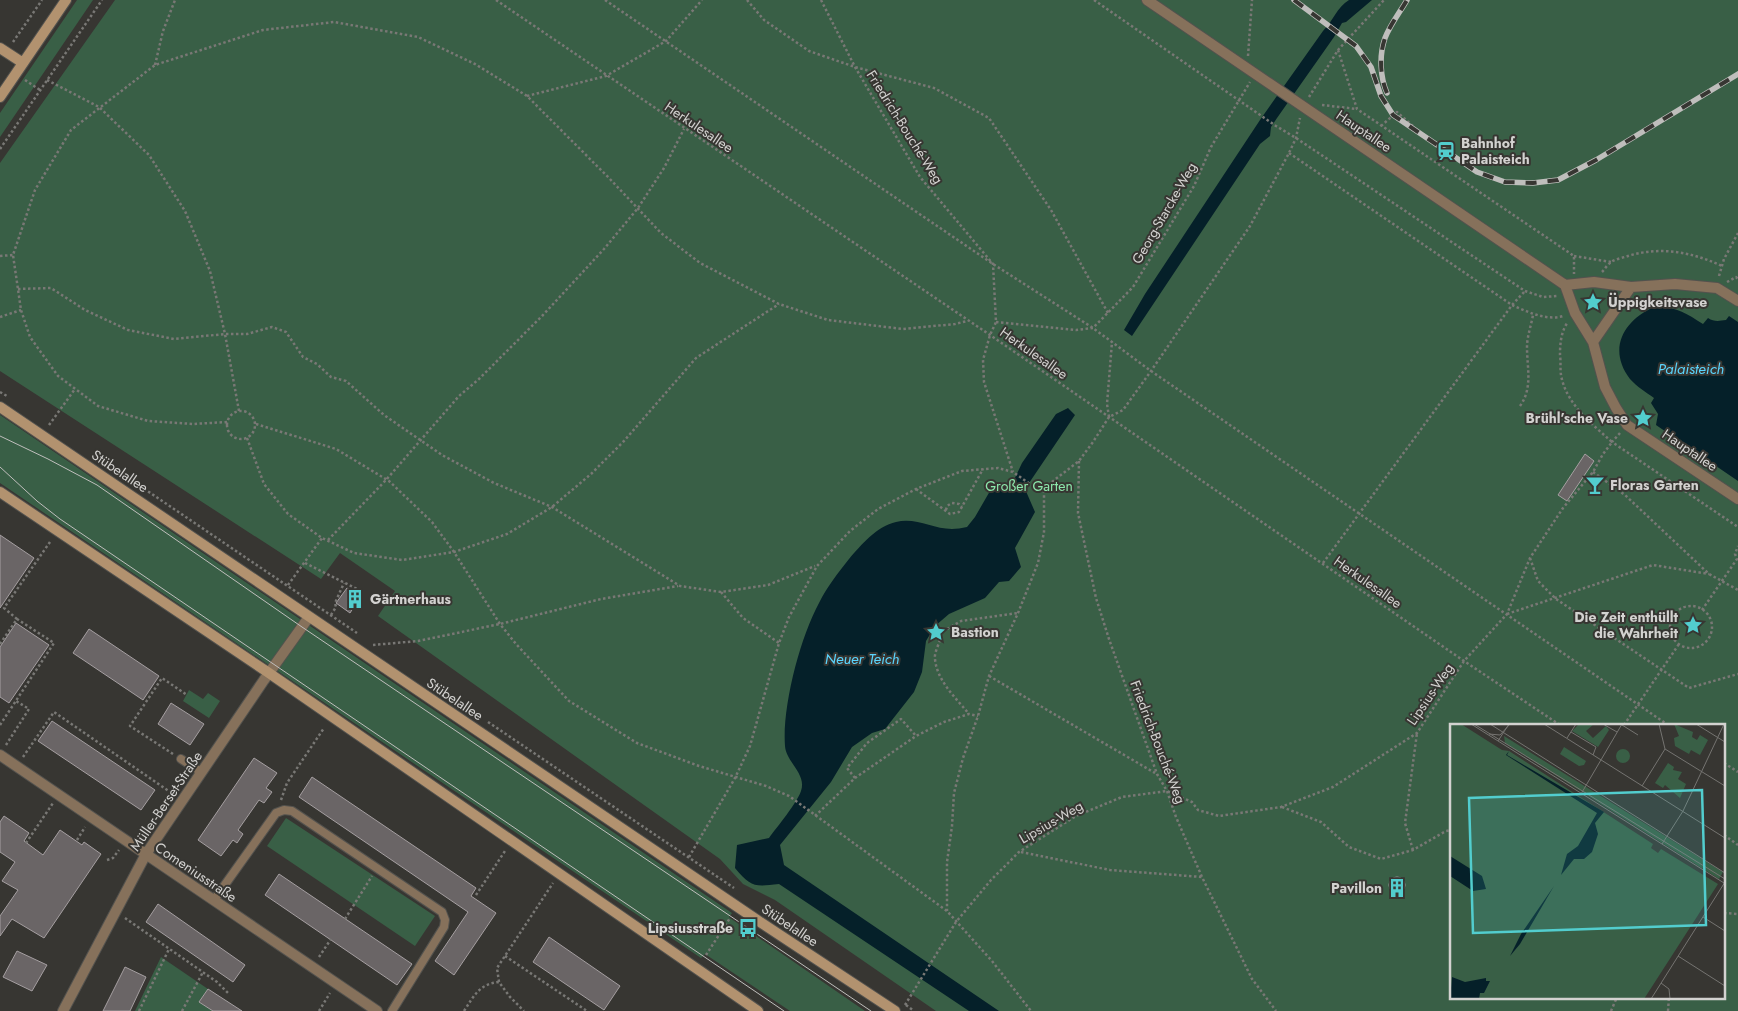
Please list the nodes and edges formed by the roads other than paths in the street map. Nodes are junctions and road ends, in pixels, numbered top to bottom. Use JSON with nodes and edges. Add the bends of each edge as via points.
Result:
{"nodes":[{"id":1,"x":66,"y":0,"type":"edge"},
{"id":2,"x":1147,"y":0,"type":"edge"},
{"id":3,"x":3,"y":50,"type":"edge"},
{"id":4,"x":23,"y":63,"type":"junction"},
{"id":5,"x":0,"y":97,"type":"edge"},
{"id":6,"x":1632,"y":286,"type":"junction"},
{"id":7,"x":1569,"y":288,"type":"junction"},
{"id":8,"x":1738,"y":301,"type":"edge"},
{"id":9,"x":1593,"y":342,"type":"junction"},
{"id":10,"x":0,"y":407,"type":"edge"},
{"id":11,"x":0,"y":492,"type":"edge"},
{"id":12,"x":1738,"y":499,"type":"edge"},
{"id":13,"x":309,"y":617,"type":"junction"},
{"id":14,"x":269,"y":673,"type":"junction"},
{"id":15,"x":2,"y":751,"type":"edge"},
{"id":16,"x":181,"y":759,"type":"road end"},
{"id":17,"x":202,"y":772,"type":"junction"},
{"id":18,"x":146,"y":854,"type":"junction"},
{"id":19,"x":214,"y":900,"type":"junction"},
{"id":20,"x":63,"y":1011,"type":"edge"},
{"id":21,"x":377,"y":1011,"type":"edge"},
{"id":22,"x":392,"y":1011,"type":"edge"},
{"id":23,"x":758,"y":1011,"type":"edge"},
{"id":24,"x":895,"y":1011,"type":"edge"}],
"edges":[{"from":1,"to":4,"type":"main road"},
{"from":2,"to":7,"type":"street","name":"Hauptallee"},
{"from":3,"to":4,"type":"main road"},
{"from":4,"to":5,"type":"main road"},
{"from":6,"to":7,"type":"street","via":[[1594,282]]},
{"from":6,"to":8,"type":"street","via":[[1675,284],[1717,288]]},
{"from":6,"to":9,"type":"street"},
{"from":7,"to":9,"type":"street","name":"Hauptallee","via":[[1575,313]]},
{"from":9,"to":12,"type":"street","name":"Hauptallee","via":[[1605,387],[1627,424]]},
{"from":10,"to":13,"type":"main road","name":"Stübelallee"},
{"from":11,"to":14,"type":"main road"},
{"from":13,"to":14,"type":"street","name":"Müller-Berset-Straße"},
{"from":13,"to":24,"type":"main road","name":"Stübelallee"},
{"from":14,"to":17,"type":"street","name":"Müller-Berset-Straße"},
{"from":14,"to":23,"type":"main road"},
{"from":15,"to":18,"type":"street","name":"Comeniusstraße","via":[[16,766]]},
{"from":16,"to":17,"type":"lane"},
{"from":17,"to":18,"type":"street","name":"Müller-Berset-Straße"},
{"from":18,"to":19,"type":"street","name":"Comeniusstraße"},
{"from":18,"to":20,"type":"street","name":"Müller-Berset-Straße"},
{"from":19,"to":21,"type":"street","name":"Comeniusstraße"},
{"from":19,"to":22,"type":"lane","via":[[276,813],[292,811],[442,912],[444,927]]}]}
